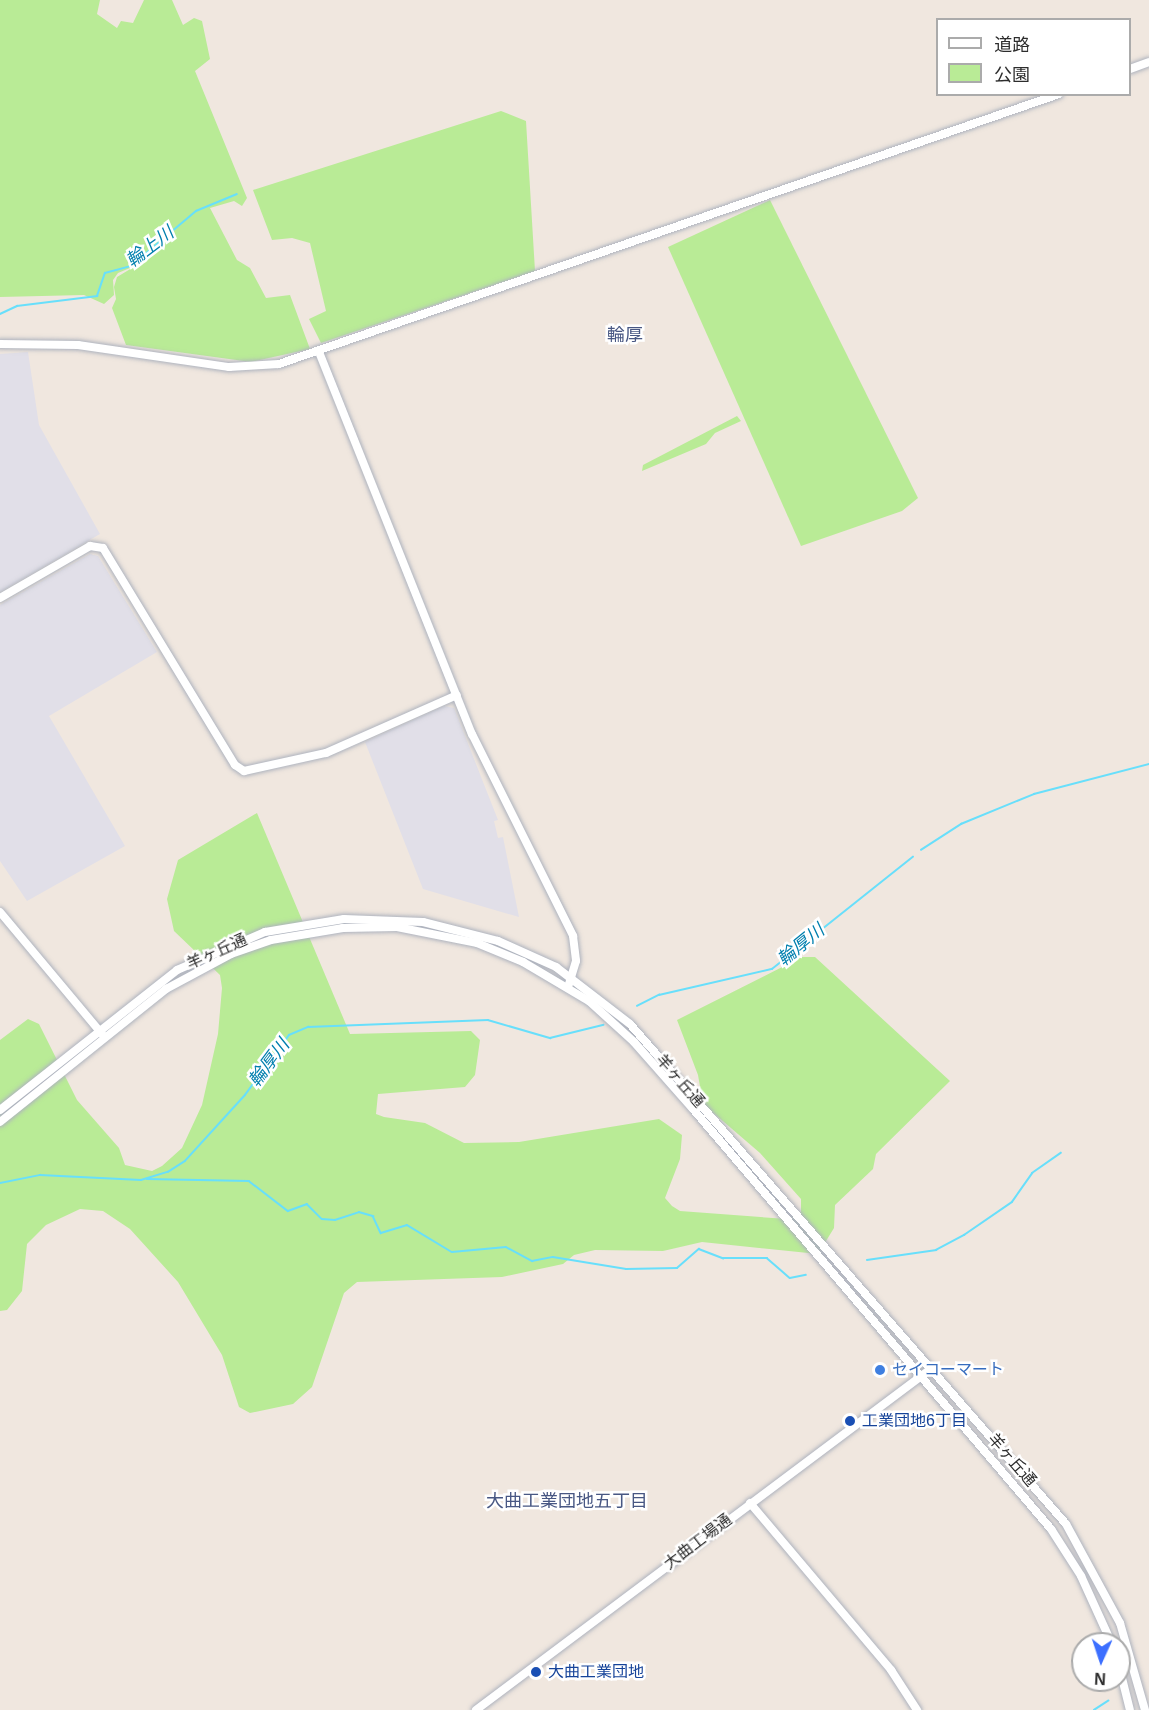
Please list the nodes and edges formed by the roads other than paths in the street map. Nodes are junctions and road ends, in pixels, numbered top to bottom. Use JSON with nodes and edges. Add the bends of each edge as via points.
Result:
{"nodes":[{"id":1,"x":1149,"y":63,"type":"edge"},
{"id":2,"x":1131,"y":69,"type":"edge"},
{"id":3,"x":1053,"y":96,"type":"edge"},
{"id":4,"x":0,"y":344,"type":"edge"},
{"id":5,"x":319,"y":352,"type":"junction"},
{"id":6,"x":0,"y":598,"type":"edge"},
{"id":7,"x":457,"y":694,"type":"junction"},
{"id":8,"x":0,"y":912,"type":"edge"},
{"id":9,"x":572,"y":977,"type":"junction"},
{"id":10,"x":568,"y":987,"type":"junction"},
{"id":11,"x":98,"y":1029,"type":"junction"},
{"id":12,"x":106,"y":1037,"type":"junction"},
{"id":13,"x":0,"y":1110,"type":"edge"},
{"id":14,"x":0,"y":1122,"type":"edge"},
{"id":15,"x":932,"y":1368,"type":"junction"},
{"id":16,"x":922,"y":1376,"type":"junction"},
{"id":17,"x":750,"y":1503,"type":"junction"},
{"id":18,"x":1107,"y":1632,"type":"edge"},
{"id":19,"x":1126,"y":1692,"type":"edge"},
{"id":20,"x":476,"y":1710,"type":"edge"},
{"id":21,"x":917,"y":1710,"type":"edge"},
{"id":22,"x":1130,"y":1710,"type":"edge"},
{"id":23,"x":1144,"y":1710,"type":"edge"}],
"edges":[{"from":1,"to":2,"type":"street"},
{"from":3,"to":5,"type":"street"},
{"from":4,"to":5,"type":"street","via":[[78,345],[229,367],[264,367]]},
{"from":5,"to":7,"type":"street"},
{"from":6,"to":7,"type":"street","via":[[90,546],[103,548],[234,765],[244,771],[318,756]]},
{"from":7,"to":9,"type":"street","via":[[505,806],[573,936],[576,961]]},
{"from":8,"to":11,"type":"street"},
{"from":9,"to":10,"type":"street"},
{"from":9,"to":11,"type":"main road","name":"羊ヶ丘通","via":[[498,941],[446,926],[398,919],[315,921],[239,940],[177,970]]},
{"from":9,"to":15,"type":"main road","name":"羊ヶ丘通","via":[[630,1024]]},
{"from":10,"to":12,"type":"main road","name":"羊ヶ丘通","via":[[496,950],[441,934],[397,927],[321,930],[231,954],[166,989]]},
{"from":10,"to":16,"type":"main road","name":"羊ヶ丘通","via":[[634,1042]]},
{"from":11,"to":12,"type":"street"},
{"from":11,"to":13,"type":"main road","name":"羊ヶ丘通"},
{"from":12,"to":14,"type":"main road","name":"羊ヶ丘通"},
{"from":15,"to":16,"type":"street","name":"大曲工場通"},
{"from":15,"to":23,"type":"main road","name":"羊ヶ丘通","via":[[1065,1524],[1120,1623]]},
{"from":16,"to":17,"type":"street","name":"大曲工場通"},
{"from":16,"to":18,"type":"main road","name":"羊ヶ丘通","via":[[1051,1529],[1081,1576]]},
{"from":17,"to":20,"type":"street","name":"大曲工場通"},
{"from":17,"to":21,"type":"street","via":[[891,1670]]},
{"from":19,"to":22,"type":"main road"}]}
